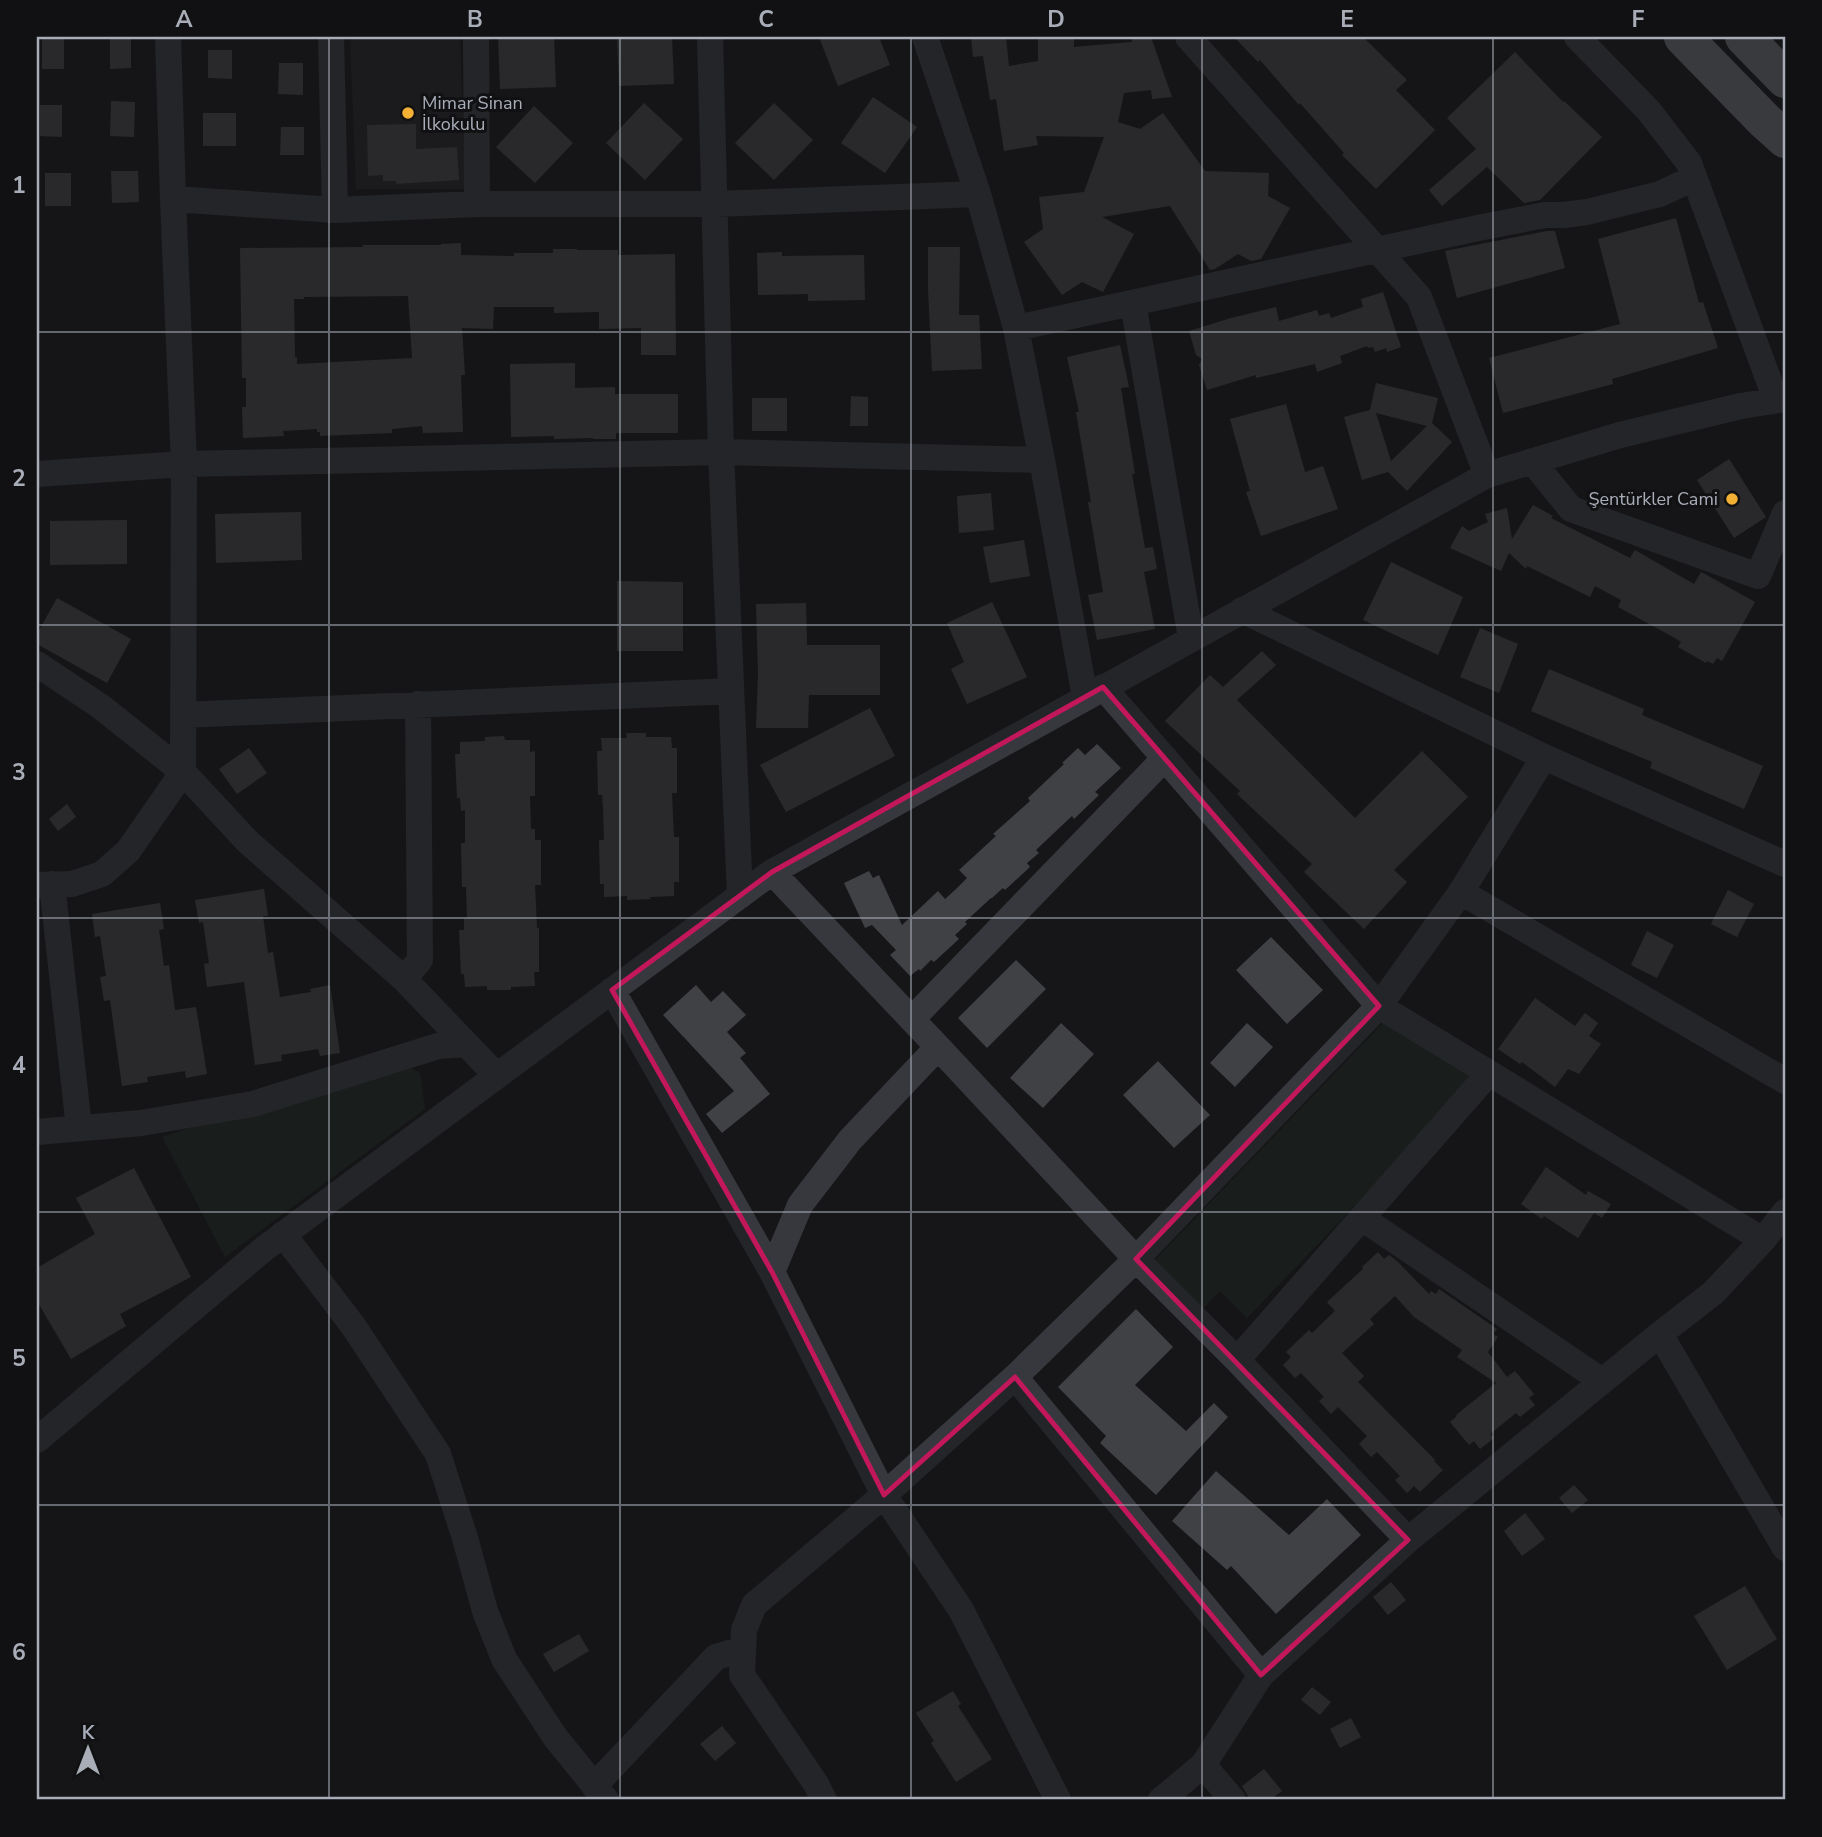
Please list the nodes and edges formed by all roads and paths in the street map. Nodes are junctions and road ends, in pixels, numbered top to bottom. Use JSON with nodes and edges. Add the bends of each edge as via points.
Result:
{"nodes":[{"id":1,"x":168,"y":37,"type":"edge"},
{"id":2,"x":331,"y":37,"type":"edge"},
{"id":3,"x":476,"y":37,"type":"edge"},
{"id":4,"x":709,"y":37,"type":"edge"},
{"id":5,"x":925,"y":37,"type":"edge"},
{"id":6,"x":1188,"y":37,"type":"edge"},
{"id":7,"x":1577,"y":37,"type":"edge"},
{"id":8,"x":1683,"y":37,"type":"edge"},
{"id":9,"x":1744,"y":37,"type":"edge"},
{"id":10,"x":1785,"y":79,"type":"edge"},
{"id":11,"x":1785,"y":139,"type":"edge"},
{"id":12,"x":1694,"y":178,"type":"junction"},
{"id":13,"x":978,"y":194,"type":"junction"},
{"id":14,"x":173,"y":199,"type":"junction"},
{"id":15,"x":477,"y":204,"type":"junction"},
{"id":16,"x":715,"y":204,"type":"junction"},
{"id":17,"x":335,"y":210,"type":"junction"},
{"id":18,"x":1377,"y":250,"type":"junction"},
{"id":19,"x":1133,"y":303,"type":"junction"},
{"id":20,"x":1016,"y":328,"type":"junction"},
{"id":21,"x":1780,"y":399,"type":"edge"},
{"id":22,"x":721,"y":452,"type":"junction"},
{"id":23,"x":1042,"y":460,"type":"junction"},
{"id":24,"x":1532,"y":461,"type":"junction"},
{"id":25,"x":184,"y":464,"type":"junction"},
{"id":26,"x":37,"y":474,"type":"edge"},
{"id":27,"x":1487,"y":475,"type":"junction"},
{"id":28,"x":1785,"y":513,"type":"edge"},
{"id":29,"x":1242,"y":610,"type":"junction"},
{"id":30,"x":1191,"y":638,"type":"junction"},
{"id":31,"x":37,"y":664,"type":"edge"},
{"id":32,"x":732,"y":691,"type":"junction"},
{"id":33,"x":1094,"y":692,"type":"junction"},
{"id":34,"x":418,"y":704,"type":"junction"},
{"id":35,"x":183,"y":715,"type":"junction"},
{"id":36,"x":1544,"y":757,"type":"junction"},
{"id":37,"x":1166,"y":758,"type":"junction"},
{"id":38,"x":183,"y":772,"type":"junction"},
{"id":39,"x":1785,"y":864,"type":"edge"},
{"id":40,"x":772,"y":872,"type":"junction"},
{"id":41,"x":44,"y":884,"type":"edge"},
{"id":42,"x":1461,"y":892,"type":"junction"},
{"id":43,"x":740,"y":896,"type":"junction"},
{"id":44,"x":404,"y":979,"type":"junction"},
{"id":45,"x":612,"y":990,"type":"junction"},
{"id":46,"x":1379,"y":1006,"type":"junction"},
{"id":47,"x":912,"y":1019,"type":"junction"},
{"id":48,"x":467,"y":1044,"type":"junction"},
{"id":49,"x":938,"y":1046,"type":"junction"},
{"id":50,"x":1489,"y":1073,"type":"junction"},
{"id":51,"x":497,"y":1076,"type":"junction"},
{"id":52,"x":1785,"y":1081,"type":"edge"},
{"id":53,"x":79,"y":1128,"type":"junction"},
{"id":54,"x":37,"y":1132,"type":"edge"},
{"id":55,"x":1785,"y":1212,"type":"edge"},
{"id":56,"x":1362,"y":1218,"type":"junction"},
{"id":57,"x":283,"y":1234,"type":"junction"},
{"id":58,"x":1763,"y":1240,"type":"junction"},
{"id":59,"x":1136,"y":1259,"type":"junction"},
{"id":60,"x":772,"y":1272,"type":"junction"},
{"id":61,"x":1660,"y":1334,"type":"junction"},
{"id":62,"x":1237,"y":1360,"type":"junction"},
{"id":63,"x":1015,"y":1377,"type":"junction"},
{"id":64,"x":1602,"y":1381,"type":"junction"},
{"id":65,"x":37,"y":1440,"type":"edge"},
{"id":66,"x":884,"y":1495,"type":"junction"},
{"id":67,"x":1408,"y":1540,"type":"junction"},
{"id":68,"x":1785,"y":1548,"type":"edge"},
{"id":69,"x":743,"y":1649,"type":"junction"},
{"id":70,"x":1261,"y":1675,"type":"junction"},
{"id":71,"x":1203,"y":1765,"type":"junction"},
{"id":72,"x":600,"y":1793,"type":"edge"},
{"id":73,"x":824,"y":1800,"type":"edge"},
{"id":74,"x":1058,"y":1800,"type":"edge"},
{"id":75,"x":1161,"y":1800,"type":"edge"},
{"id":76,"x":1233,"y":1800,"type":"edge"}],
"edges":[{"from":1,"to":14,"type":"street"},
{"from":2,"to":17,"type":"street"},
{"from":3,"to":15,"type":"street"},
{"from":4,"to":16,"type":"street"},
{"from":5,"to":13,"type":"street"},
{"from":6,"to":18,"type":"street"},
{"from":7,"to":12,"type":"street","via":[[1650,111],[1689,163]]},
{"from":8,"to":11,"type":"highway"},
{"from":9,"to":10,"type":"highway"},
{"from":12,"to":18,"type":"street","via":[[1660,194],[1587,212],[1545,215]]},
{"from":12,"to":21,"type":"street"},
{"from":13,"to":16,"type":"street"},
{"from":13,"to":20,"type":"street"},
{"from":14,"to":17,"type":"street"},
{"from":14,"to":25,"type":"street"},
{"from":15,"to":16,"type":"street"},
{"from":15,"to":17,"type":"street"},
{"from":16,"to":22,"type":"street"},
{"from":18,"to":19,"type":"street"},
{"from":18,"to":27,"type":"street","via":[[1419,297]]},
{"from":19,"to":20,"type":"street"},
{"from":19,"to":30,"type":"street"},
{"from":20,"to":23,"type":"street"},
{"from":21,"to":24,"type":"street","via":[[1620,435]]},
{"from":22,"to":23,"type":"street"},
{"from":22,"to":25,"type":"street"},
{"from":22,"to":32,"type":"street"},
{"from":23,"to":33,"type":"street"},
{"from":24,"to":27,"type":"street"},
{"from":24,"to":28,"type":"street","via":[[1571,509],[1758,576]]},
{"from":25,"to":26,"type":"street"},
{"from":25,"to":35,"type":"street"},
{"from":27,"to":29,"type":"street"},
{"from":29,"to":30,"type":"street"},
{"from":29,"to":36,"type":"street"},
{"from":30,"to":33,"type":"street"},
{"from":31,"to":38,"type":"street","via":[[100,706]]},
{"from":32,"to":34,"type":"street"},
{"from":32,"to":43,"type":"street"},
{"from":33,"to":37,"type":"street"},
{"from":33,"to":40,"type":"street"},
{"from":34,"to":35,"type":"street"},
{"from":34,"to":44,"type":"street","via":[[420,960]]},
{"from":35,"to":38,"type":"street"},
{"from":36,"to":39,"type":"street"},
{"from":36,"to":42,"type":"street"},
{"from":37,"to":46,"type":"street"},
{"from":37,"to":47,"type":"street"},
{"from":38,"to":41,"type":"street","via":[[128,851],[102,874],[72,884]]},
{"from":38,"to":44,"type":"street","via":[[247,841]]},
{"from":40,"to":43,"type":"street"},
{"from":40,"to":47,"type":"street"},
{"from":41,"to":53,"type":"street"},
{"from":42,"to":46,"type":"street"},
{"from":42,"to":52,"type":"street"},
{"from":43,"to":45,"type":"street"},
{"from":44,"to":48,"type":"street"},
{"from":45,"to":51,"type":"street"},
{"from":45,"to":60,"type":"street"},
{"from":46,"to":50,"type":"street"},
{"from":46,"to":59,"type":"street"},
{"from":47,"to":49,"type":"street"},
{"from":48,"to":51,"type":"street"},
{"from":48,"to":53,"type":"street","via":[[438,1046],[253,1104],[141,1123]]},
{"from":49,"to":59,"type":"street"},
{"from":49,"to":60,"type":"street","via":[[850,1140],[800,1205]]},
{"from":50,"to":56,"type":"street"},
{"from":50,"to":58,"type":"street"},
{"from":51,"to":57,"type":"street"},
{"from":53,"to":54,"type":"street"},
{"from":55,"to":58,"type":"street"},
{"from":56,"to":62,"type":"street"},
{"from":56,"to":64,"type":"street"},
{"from":57,"to":65,"type":"street"},
{"from":57,"to":72,"type":"street","via":[[354,1327],[438,1454],[504,1659],[555,1737]]},
{"from":58,"to":61,"type":"street","via":[[1713,1293]]},
{"from":59,"to":62,"type":"street"},
{"from":59,"to":63,"type":"street"},
{"from":60,"to":66,"type":"street"},
{"from":61,"to":64,"type":"street"},
{"from":61,"to":68,"type":"street"},
{"from":62,"to":67,"type":"street"},
{"from":63,"to":66,"type":"street"},
{"from":63,"to":70,"type":"street"},
{"from":64,"to":67,"type":"street"},
{"from":66,"to":69,"type":"street","via":[[754,1605],[744,1629]]},
{"from":66,"to":74,"type":"street","via":[[961,1610]]},
{"from":67,"to":70,"type":"street"},
{"from":69,"to":72,"type":"street","via":[[716,1657]]},
{"from":69,"to":73,"type":"street","via":[[742,1675]]},
{"from":70,"to":71,"type":"street"},
{"from":71,"to":75,"type":"street"},
{"from":71,"to":76,"type":"street"}]}
